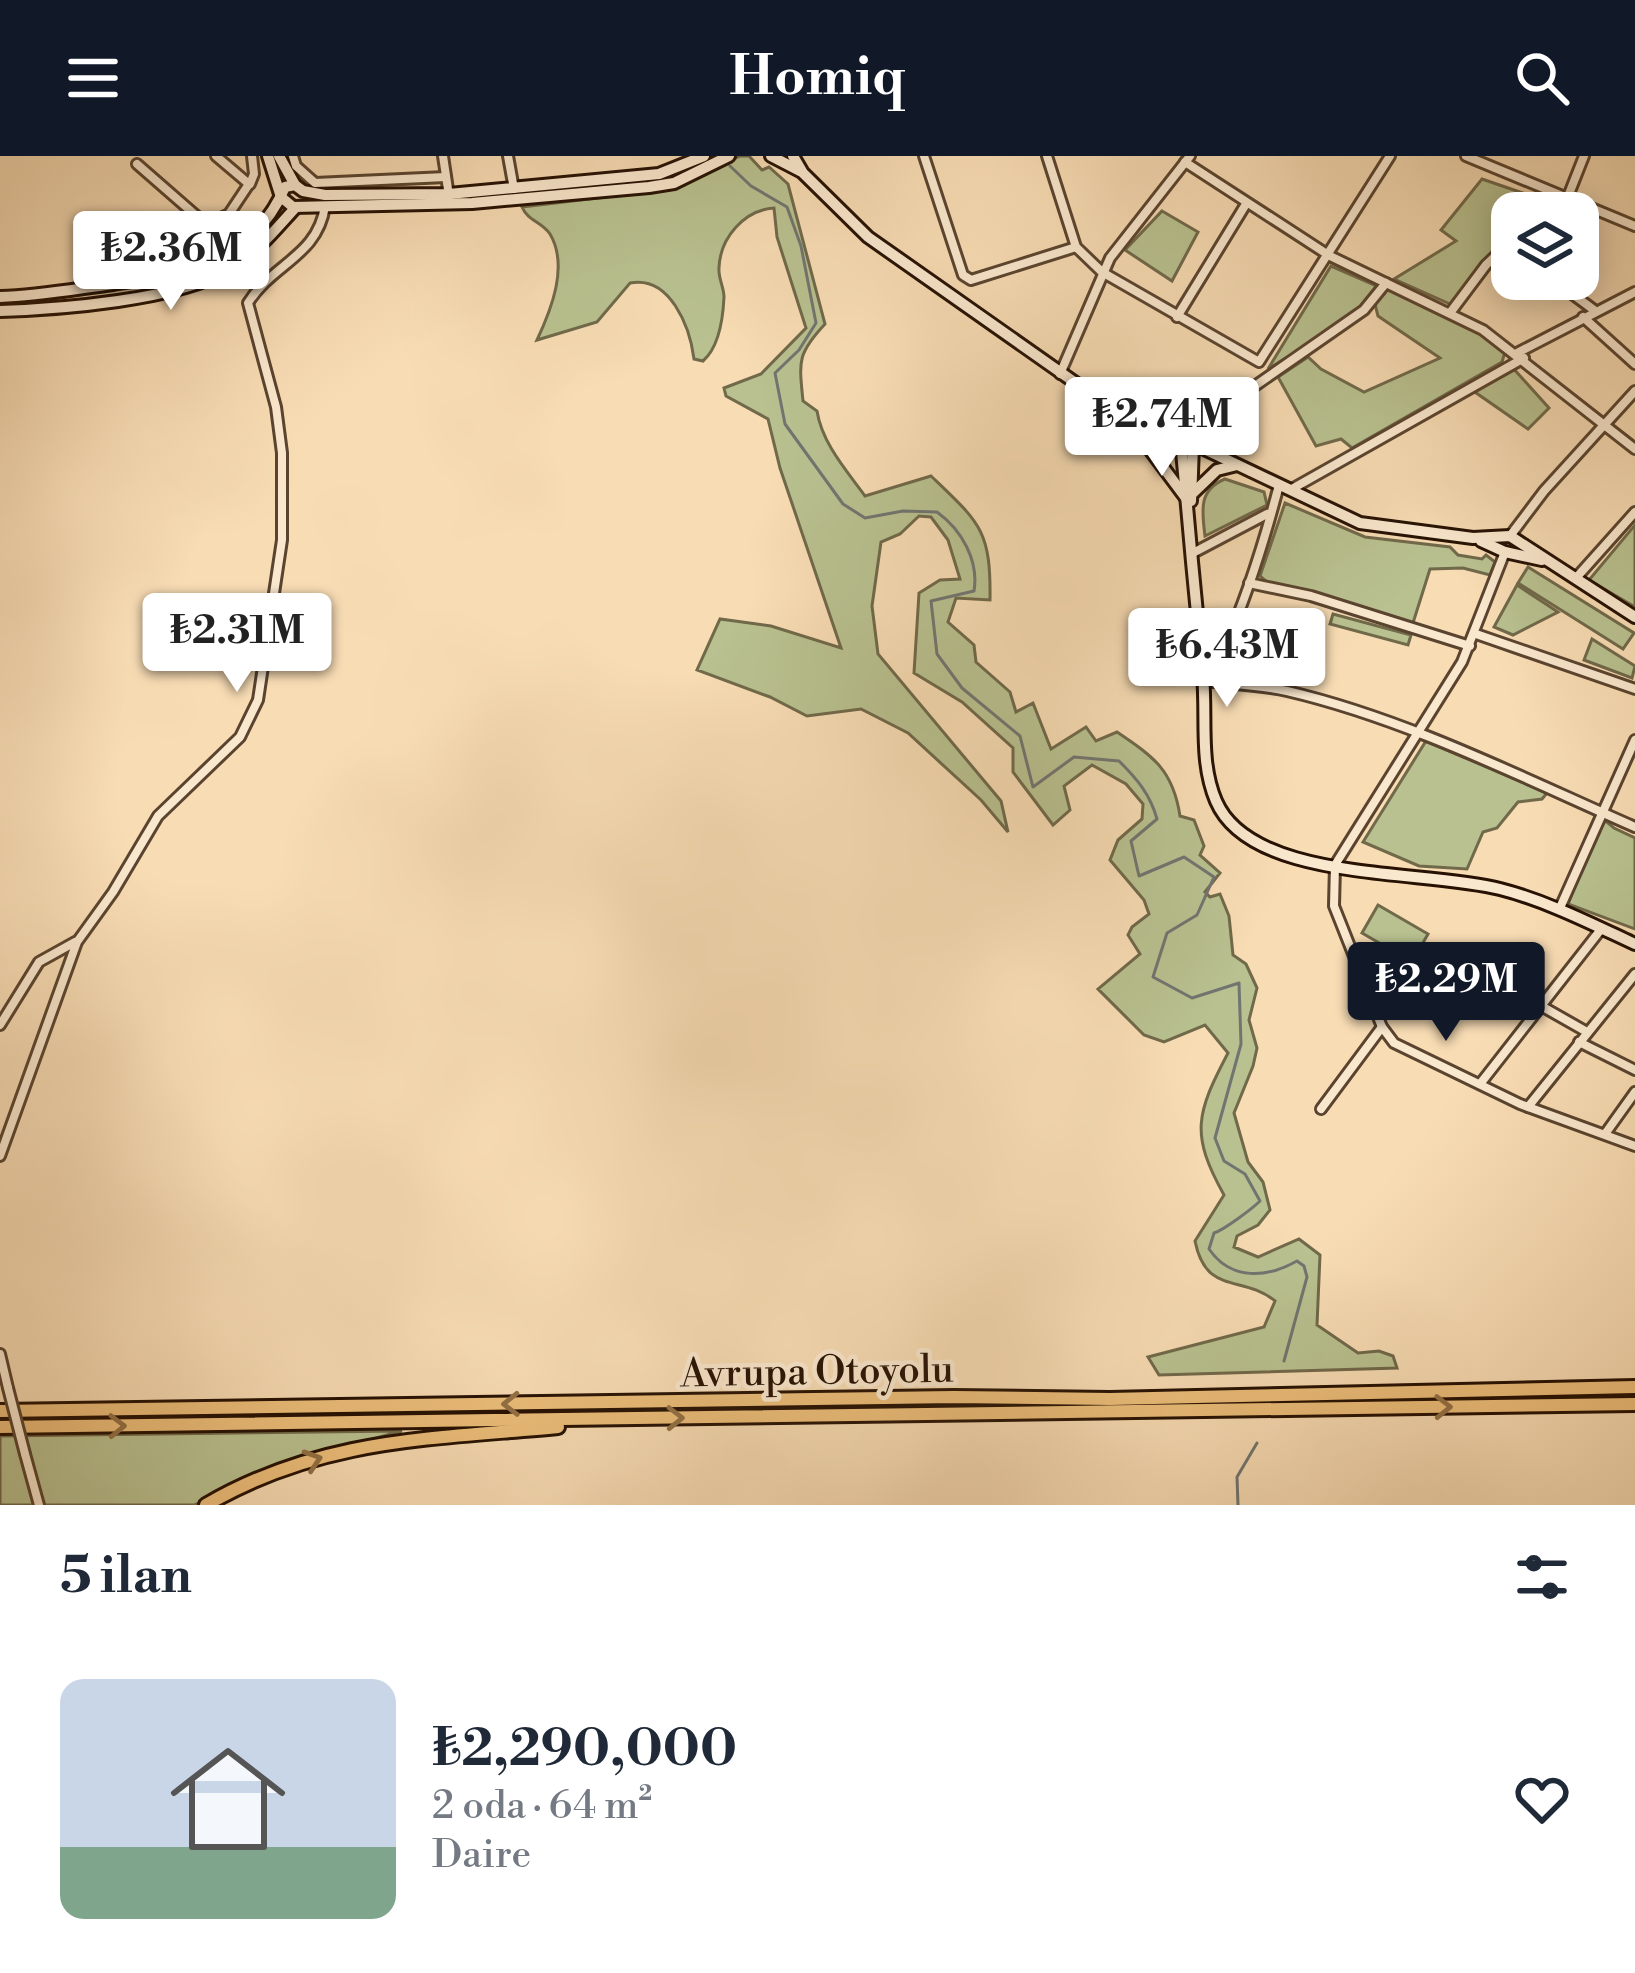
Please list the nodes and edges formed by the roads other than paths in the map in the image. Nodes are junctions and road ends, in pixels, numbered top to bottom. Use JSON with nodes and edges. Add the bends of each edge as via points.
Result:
{"nodes":[{"id":1,"x":216,"y":156,"type":"edge"},
{"id":2,"x":252,"y":156,"type":"edge"},
{"id":3,"x":268,"y":156,"type":"edge"},
{"id":4,"x":279,"y":156,"type":"edge"},
{"id":5,"x":293,"y":156,"type":"edge"},
{"id":6,"x":442,"y":156,"type":"edge"},
{"id":7,"x":508,"y":156,"type":"edge"},
{"id":8,"x":729,"y":156,"type":"edge"},
{"id":9,"x":771,"y":156,"type":"edge"},
{"id":10,"x":793,"y":156,"type":"edge"},
{"id":11,"x":923,"y":156,"type":"edge"},
{"id":12,"x":1047,"y":156,"type":"edge"},
{"id":13,"x":1390,"y":156,"type":"edge"},
{"id":14,"x":1466,"y":156,"type":"edge"},
{"id":15,"x":1584,"y":156,"type":"edge"},
{"id":16,"x":695,"y":158,"type":"edge"},
{"id":17,"x":1188,"y":159,"type":"edge"},
{"id":18,"x":137,"y":164,"type":"dead end"},
{"id":19,"x":803,"y":172,"type":"junction"},
{"id":20,"x":446,"y":177,"type":"junction"},
{"id":21,"x":249,"y":184,"type":"junction"},
{"id":22,"x":299,"y":188,"type":"junction"},
{"id":23,"x":514,"y":189,"type":"junction"},
{"id":24,"x":1551,"y":192,"type":"edge"},
{"id":25,"x":1570,"y":192,"type":"edge"},
{"id":26,"x":281,"y":197,"type":"junction"},
{"id":27,"x":449,"y":199,"type":"junction"},
{"id":28,"x":1246,"y":204,"type":"junction"},
{"id":29,"x":325,"y":205,"type":"junction"},
{"id":30,"x":296,"y":206,"type":"junction"},
{"id":31,"x":1599,"y":212,"type":"edge"},
{"id":32,"x":1635,"y":226,"type":"edge"},
{"id":33,"x":1076,"y":247,"type":"junction"},
{"id":34,"x":1330,"y":256,"type":"junction"},
{"id":35,"x":1491,"y":260,"type":"edge"},
{"id":36,"x":1102,"y":272,"type":"junction"},
{"id":37,"x":1386,"y":283,"type":"junction"},
{"id":38,"x":1635,"y":292,"type":"edge"},
{"id":39,"x":0,"y":297,"type":"edge"},
{"id":40,"x":1580,"y":300,"type":"edge"},
{"id":41,"x":0,"y":311,"type":"edge"},
{"id":42,"x":1594,"y":311,"type":"junction"},
{"id":43,"x":1450,"y":313,"type":"junction"},
{"id":44,"x":1177,"y":316,"type":"junction"},
{"id":45,"x":1583,"y":317,"type":"junction"},
{"id":46,"x":1520,"y":356,"type":"junction"},
{"id":47,"x":1635,"y":364,"type":"edge"},
{"id":48,"x":1060,"y":374,"type":"junction"},
{"id":49,"x":1635,"y":391,"type":"edge"},
{"id":50,"x":1119,"y":409,"type":"junction"},
{"id":51,"x":1607,"y":423,"type":"junction"},
{"id":52,"x":1187,"y":442,"type":"junction"},
{"id":53,"x":1635,"y":449,"type":"edge"},
{"id":54,"x":1207,"y":451,"type":"junction"},
{"id":55,"x":1237,"y":465,"type":"junction"},
{"id":56,"x":1284,"y":488,"type":"junction"},
{"id":57,"x":1190,"y":500,"type":"junction"},
{"id":58,"x":1635,"y":512,"type":"edge"},
{"id":59,"x":1268,"y":513,"type":"junction"},
{"id":60,"x":1507,"y":544,"type":"junction"},
{"id":61,"x":1191,"y":554,"type":"junction"},
{"id":62,"x":1574,"y":580,"type":"junction"},
{"id":63,"x":1249,"y":583,"type":"junction"},
{"id":64,"x":1635,"y":616,"type":"edge"},
{"id":65,"x":1476,"y":634,"type":"junction"},
{"id":66,"x":1470,"y":646,"type":"junction"},
{"id":67,"x":1204,"y":681,"type":"junction"},
{"id":68,"x":1635,"y":689,"type":"edge"},
{"id":69,"x":1418,"y":735,"type":"junction"},
{"id":70,"x":1635,"y":740,"type":"edge"},
{"id":71,"x":1600,"y":812,"type":"junction"},
{"id":72,"x":1635,"y":827,"type":"edge"},
{"id":73,"x":1335,"y":866,"type":"junction"},
{"id":74,"x":1559,"y":910,"type":"junction"},
{"id":75,"x":1602,"y":928,"type":"junction"},
{"id":76,"x":76,"y":942,"type":"junction"},
{"id":77,"x":1635,"y":944,"type":"edge"},
{"id":78,"x":1635,"y":974,"type":"edge"},
{"id":79,"x":1543,"y":1007,"type":"junction"},
{"id":80,"x":0,"y":1024,"type":"edge"},
{"id":81,"x":1382,"y":1027,"type":"junction"},
{"id":82,"x":1587,"y":1032,"type":"junction"},
{"id":83,"x":1579,"y":1042,"type":"junction"},
{"id":84,"x":1635,"y":1070,"type":"edge"},
{"id":85,"x":1480,"y":1084,"type":"junction"},
{"id":86,"x":1635,"y":1092,"type":"edge"},
{"id":87,"x":1528,"y":1107,"type":"junction"},
{"id":88,"x":1321,"y":1109,"type":"dead end"},
{"id":89,"x":1604,"y":1134,"type":"junction"},
{"id":90,"x":1635,"y":1146,"type":"edge"},
{"id":91,"x":0,"y":1156,"type":"edge"},
{"id":92,"x":0,"y":1354,"type":"edge"},
{"id":93,"x":1635,"y":1387,"type":"edge"},
{"id":94,"x":1635,"y":1404,"type":"edge"},
{"id":95,"x":0,"y":1411,"type":"edge"},
{"id":96,"x":610,"y":1419,"type":"junction"},
{"id":97,"x":0,"y":1427,"type":"edge"},
{"id":98,"x":39,"y":1505,"type":"edge"},
{"id":99,"x":206,"y":1505,"type":"edge"}],
"edges":[{"from":1,"to":21,"type":"street"},
{"from":2,"to":21,"type":"street"},
{"from":3,"to":26,"type":"main road"},
{"from":4,"to":22,"type":"main road"},
{"from":5,"to":20,"type":"street","via":[[315,183]]},
{"from":6,"to":20,"type":"street"},
{"from":7,"to":23,"type":"street"},
{"from":8,"to":27,"type":"main road","via":[[662,185]]},
{"from":9,"to":19,"type":"main road"},
{"from":10,"to":19,"type":"main road"},
{"from":11,"to":33,"type":"street","via":[[971,280]]},
{"from":12,"to":33,"type":"street"},
{"from":13,"to":34,"type":"street"},
{"from":14,"to":24,"type":"street"},
{"from":15,"to":25,"type":"street"},
{"from":16,"to":23,"type":"main road","via":[[658,174]]},
{"from":17,"to":28,"type":"street"},
{"from":17,"to":36,"type":"street"},
{"from":18,"to":21,"type":"street","via":[[210,223],[229,214]]},
{"from":19,"to":48,"type":"main road","via":[[868,237]]},
{"from":20,"to":27,"type":"street"},
{"from":22,"to":26,"type":"main road","via":[[285,188]]},
{"from":22,"to":27,"type":"main road"},
{"from":22,"to":30,"type":"main road"},
{"from":23,"to":27,"type":"main road"},
{"from":26,"to":30,"type":"main road"},
{"from":26,"to":39,"type":"main road","via":[[239,247],[197,269]]},
{"from":27,"to":29,"type":"main road"},
{"from":28,"to":34,"type":"street"},
{"from":28,"to":44,"type":"street"},
{"from":29,"to":30,"type":"main road"},
{"from":29,"to":76,"type":"street","via":[[308,248],[248,303],[282,452],[280,560],[254,712],[226,752],[158,816]]},
{"from":30,"to":41,"type":"main road","via":[[251,255],[197,285]]},
{"from":31,"to":32,"type":"street"},
{"from":33,"to":36,"type":"street"},
{"from":34,"to":37,"type":"street"},
{"from":34,"to":44,"type":"street","via":[[1259,362]]},
{"from":35,"to":43,"type":"street"},
{"from":36,"to":44,"type":"street"},
{"from":36,"to":48,"type":"street"},
{"from":37,"to":43,"type":"street"},
{"from":37,"to":54,"type":"street","via":[[1364,310],[1239,397]]},
{"from":38,"to":42,"type":"street"},
{"from":40,"to":42,"type":"street"},
{"from":42,"to":45,"type":"street"},
{"from":43,"to":46,"type":"street"},
{"from":45,"to":46,"type":"street"},
{"from":45,"to":47,"type":"street"},
{"from":46,"to":51,"type":"street"},
{"from":46,"to":56,"type":"street"},
{"from":48,"to":50,"type":"main road"},
{"from":49,"to":51,"type":"street"},
{"from":50,"to":52,"type":"main road"},
{"from":50,"to":57,"type":"main road"},
{"from":51,"to":53,"type":"street"},
{"from":51,"to":60,"type":"street"},
{"from":52,"to":54,"type":"main road"},
{"from":52,"to":57,"type":"main road"},
{"from":54,"to":55,"type":"main road"},
{"from":55,"to":56,"type":"main road"},
{"from":55,"to":57,"type":"main road","via":[[1217,470]]},
{"from":56,"to":59,"type":"street"},
{"from":56,"to":60,"type":"main road","via":[[1375,528]]},
{"from":57,"to":61,"type":"main road"},
{"from":58,"to":62,"type":"street"},
{"from":59,"to":61,"type":"street"},
{"from":59,"to":63,"type":"street"},
{"from":60,"to":62,"type":"main road"},
{"from":60,"to":65,"type":"street"},
{"from":61,"to":67,"type":"main road"},
{"from":62,"to":64,"type":"main road"},
{"from":63,"to":66,"type":"street"},
{"from":63,"to":67,"type":"street"},
{"from":65,"to":66,"type":"street"},
{"from":65,"to":68,"type":"street"},
{"from":66,"to":69,"type":"street"},
{"from":67,"to":69,"type":"street","via":[[1288,691]]},
{"from":67,"to":73,"type":"main road","via":[[1208,775],[1231,827],[1274,853]]},
{"from":69,"to":71,"type":"street"},
{"from":69,"to":73,"type":"street"},
{"from":70,"to":71,"type":"street"},
{"from":71,"to":72,"type":"street"},
{"from":71,"to":74,"type":"street"},
{"from":73,"to":74,"type":"main road","via":[[1469,883]]},
{"from":73,"to":81,"type":"street","via":[[1334,906]]},
{"from":74,"to":75,"type":"main road"},
{"from":75,"to":77,"type":"main road"},
{"from":75,"to":79,"type":"street"},
{"from":76,"to":80,"type":"street","via":[[39,962]]},
{"from":76,"to":91,"type":"street"},
{"from":78,"to":82,"type":"street"},
{"from":79,"to":82,"type":"street"},
{"from":79,"to":85,"type":"street"},
{"from":81,"to":85,"type":"street","via":[[1394,1043]]},
{"from":81,"to":88,"type":"street"},
{"from":82,"to":83,"type":"street"},
{"from":83,"to":84,"type":"street"},
{"from":83,"to":87,"type":"street"},
{"from":85,"to":87,"type":"street"},
{"from":86,"to":89,"type":"street"},
{"from":87,"to":89,"type":"street"},
{"from":89,"to":90,"type":"street"},
{"from":92,"to":98,"type":"street","bridge":true},
{"from":93,"to":95,"type":"highway","name":"Avrupa Otoyolu","one_way":true},
{"from":96,"to":94,"type":"highway","name":"Avrupa Otoyolu","one_way":true},
{"from":97,"to":96,"type":"highway","name":"Avrupa Otoyolu","one_way":true},
{"from":99,"to":96,"type":"highway","one_way":true,"via":[[287,1468],[380,1442]]}]}
